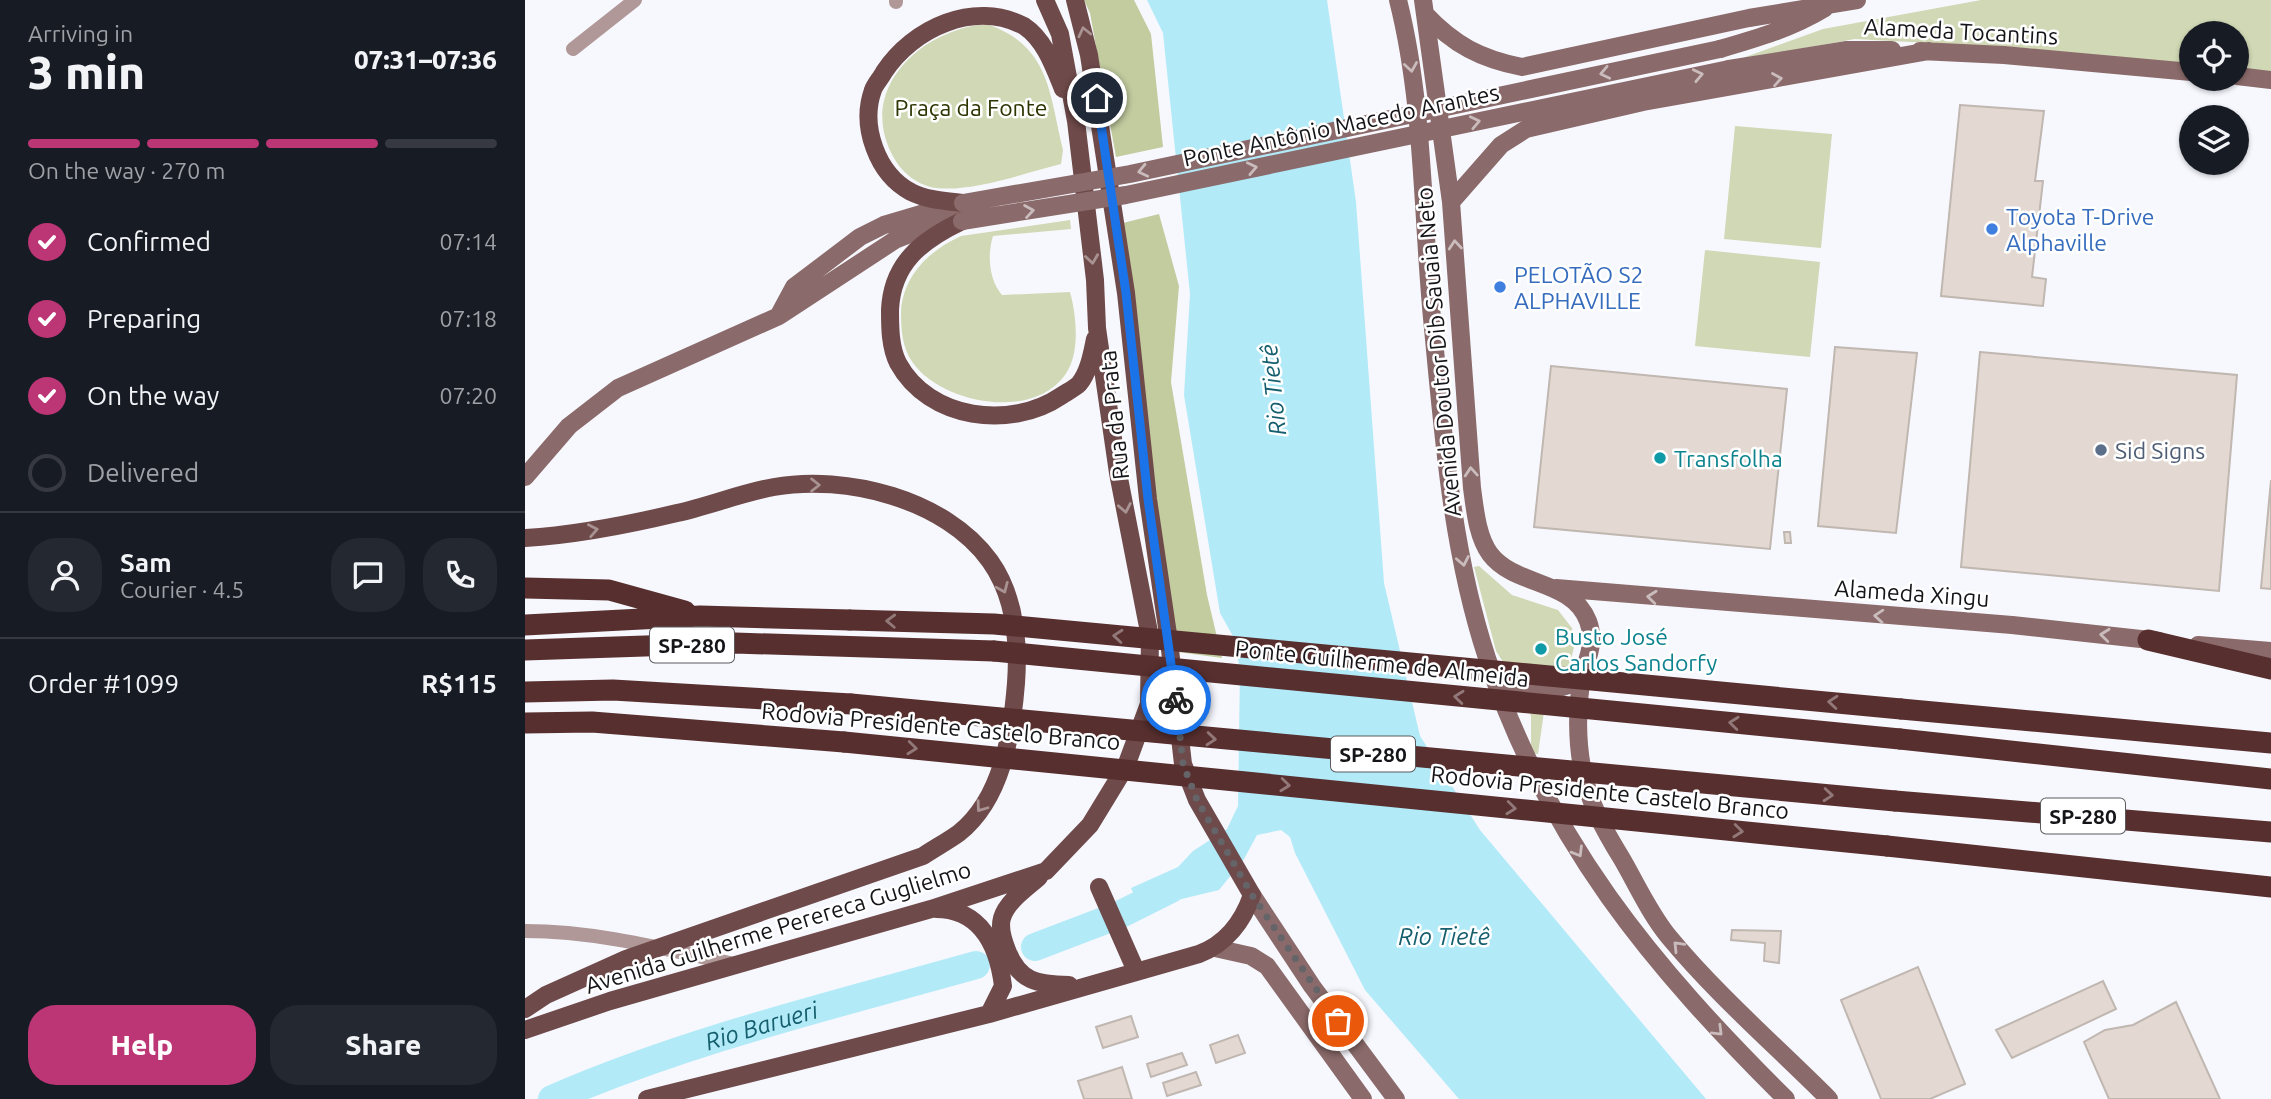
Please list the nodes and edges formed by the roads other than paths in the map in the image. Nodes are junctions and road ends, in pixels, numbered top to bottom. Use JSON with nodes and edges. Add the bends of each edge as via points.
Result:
{"nodes":[{"id":1,"x":635,"y":0,"type":"edge"},
{"id":2,"x":974,"y":0,"type":"edge"},
{"id":3,"x":1045,"y":0,"type":"edge"},
{"id":4,"x":1075,"y":0,"type":"edge"},
{"id":5,"x":1398,"y":0,"type":"edge"},
{"id":6,"x":1857,"y":0,"type":"edge"},
{"id":7,"x":1831,"y":4,"type":"junction"},
{"id":8,"x":1424,"y":7,"type":"edge"},
{"id":9,"x":962,"y":15,"type":"junction"},
{"id":10,"x":573,"y":49,"type":"dead end"},
{"id":11,"x":1720,"y":49,"type":"joint"},
{"id":12,"x":1929,"y":51,"type":"junction"},
{"id":13,"x":1522,"y":67,"type":"junction"},
{"id":14,"x":1729,"y":69,"type":"joint"},
{"id":15,"x":2179,"y":71,"type":"edge"},
{"id":16,"x":2249,"y":77,"type":"edge"},
{"id":17,"x":2271,"y":80,"type":"edge"},
{"id":18,"x":1076,"y":121,"type":"junction"},
{"id":19,"x":1526,"y":129,"type":"junction"},
{"id":20,"x":1451,"y":202,"type":"junction"},
{"id":21,"x":962,"y":212,"type":"junction"},
{"id":22,"x":1097,"y":328,"type":"junction"},
{"id":23,"x":525,"y":477,"type":"edge"},
{"id":24,"x":525,"y":538,"type":"edge"},
{"id":25,"x":525,"y":587,"type":"edge"},
{"id":26,"x":1550,"y":587,"type":"junction"},
{"id":27,"x":700,"y":616,"type":"junction"},
{"id":28,"x":525,"y":625,"type":"edge"},
{"id":29,"x":2148,"y":640,"type":"junction"},
{"id":30,"x":525,"y":650,"type":"edge"},
{"id":31,"x":2271,"y":651,"type":"edge"},
{"id":32,"x":2271,"y":669,"type":"edge"},
{"id":33,"x":1497,"y":680,"type":"junction"},
{"id":34,"x":1581,"y":680,"type":"junction"},
{"id":35,"x":525,"y":692,"type":"edge"},
{"id":36,"x":525,"y":723,"type":"edge"},
{"id":37,"x":2271,"y":743,"type":"edge"},
{"id":38,"x":2271,"y":779,"type":"edge"},
{"id":39,"x":1100,"y":810,"type":"joint"},
{"id":40,"x":2271,"y":832,"type":"edge"},
{"id":41,"x":1046,"y":871,"type":"junction"},
{"id":42,"x":1099,"y":887,"type":"dead end"},
{"id":43,"x":2271,"y":887,"type":"edge"},
{"id":44,"x":1249,"y":891,"type":"junction"},
{"id":45,"x":930,"y":909,"type":"junction"},
{"id":46,"x":525,"y":931,"type":"edge"},
{"id":47,"x":660,"y":947,"type":"junction"},
{"id":48,"x":1215,"y":948,"type":"junction"},
{"id":49,"x":734,"y":964,"type":"junction"},
{"id":50,"x":1136,"y":971,"type":"junction"},
{"id":51,"x":1090,"y":985,"type":"junction"},
{"id":52,"x":525,"y":1009,"type":"edge"},
{"id":53,"x":989,"y":1014,"type":"junction"},
{"id":54,"x":525,"y":1030,"type":"edge"},
{"id":55,"x":647,"y":1099,"type":"edge"},
{"id":56,"x":1363,"y":1099,"type":"edge"},
{"id":57,"x":1396,"y":1099,"type":"edge"},
{"id":58,"x":1786,"y":1099,"type":"edge"},
{"id":59,"x":1829,"y":1099,"type":"edge"}],
"edges":[{"from":1,"to":10,"type":"street"},
{"from":2,"to":9,"type":"main road"},
{"from":3,"to":18,"type":"main road","name":"Rua da Prata","via":[[1060,34]]},
{"from":44,"to":4,"type":"main road","name":"Rua da Prata","one_way":true,"via":[[1183,764],[1126,293],[1091,66]]},
{"from":5,"to":33,"type":"main road","name":"Avenida Doutor Dib Sauaia Neto","one_way":true,"via":[[1412,77],[1452,499],[1481,638]]},
{"from":6,"to":7,"type":"main road","name":"Alameda Tocantins"},
{"from":7,"to":11,"type":"main road","name":"Alameda Tocantins","via":[[1799,24]]},
{"from":7,"to":13,"type":"main road"},
{"from":8,"to":13,"type":"main road","via":[[1447,37],[1467,51]]},
{"from":8,"to":20,"type":"main road","name":"Avenida Doutor Dib Sauaia Neto"},
{"from":9,"to":18,"type":"main road","via":[[994,13],[1025,27],[1047,51]]},
{"from":9,"to":21,"type":"main road","via":[[942,21],[897,53],[873,89],[870,113],[871,142],[896,181]]},
{"from":11,"to":21,"type":"main road","name":"Ponte Antônio Macedo Arantes","one_way":true,"bridge":true},
{"from":12,"to":14,"type":"main road","name":"Alameda Tocantins","via":[[1847,50]]},
{"from":12,"to":15,"type":"main road","name":"Alameda Tocantins"},
{"from":19,"to":12,"type":"main road","one_way":true,"via":[[1643,102]]},
{"from":13,"to":19,"type":"main road","via":[[1517,101]]},
{"from":21,"to":14,"type":"main road","name":"Ponte Antônio Macedo Arantes","one_way":true,"bridge":true,"via":[[1126,195]]},
{"from":16,"to":17,"type":"main road"},
{"from":18,"to":22,"type":"main road","name":"Rua da Prata","one_way":true},
{"from":19,"to":20,"type":"main road","via":[[1501,145]]},
{"from":26,"to":20,"type":"main road","name":"Avenida Doutor Dib Sauaia Neto","one_way":true,"via":[[1498,563],[1489,552],[1476,514]]},
{"from":21,"to":22,"type":"main road","via":[[909,254],[891,296],[892,345],[897,360],[927,395],[990,416],[1025,413],[1053,402],[1079,384]]},
{"from":21,"to":23,"type":"main road","via":[[895,240],[779,316],[618,388],[569,426]]},
{"from":22,"to":39,"type":"main road","name":"Rua da Prata","one_way":true,"via":[[1152,660],[1149,704],[1135,746]]},
{"from":24,"to":47,"type":"main road","one_way":true,"via":[[563,536],[676,514],[774,487],[851,486],[905,502],[943,519],[969,538],[991,562],[1014,619],[1017,663],[1010,734],[985,804],[961,832],[923,856]]},
{"from":25,"to":27,"type":"highway","via":[[609,590]]},
{"from":29,"to":26,"type":"main road","name":"Alameda Xingu","one_way":true},
{"from":26,"to":34,"type":"main road","name":"Avenida Doutor Dib Sauaia Neto","via":[[1579,606],[1587,619],[1591,650]]},
{"from":27,"to":28,"type":"highway"},
{"from":37,"to":27,"type":"highway","one_way":true,"bridge":true,"via":[[994,624]]},
{"from":29,"to":31,"type":"main road","name":"Alameda Xingu"},
{"from":29,"to":32,"type":"highway"},
{"from":38,"to":30,"type":"highway","name":"Ponte Guilherme de Almeida","number":"SP-280","one_way":true,"bridge":true,"via":[[994,651],[735,643]]},
{"from":33,"to":34,"type":"main road","via":[[1548,691]]},
{"from":33,"to":58,"type":"main road","one_way":true,"via":[[1540,785],[1593,876],[1658,965]]},
{"from":59,"to":34,"type":"main road","name":"Avenida Doutor Dib Sauaia Neto","one_way":true,"via":[[1667,935],[1640,891],[1601,825],[1583,774],[1579,753]]},
{"from":35,"to":40,"type":"highway","name":"Rodovia Presidente Castelo Branco","number":"SP-280","one_way":true,"bridge":true,"via":[[613,690],[851,704]]},
{"from":36,"to":43,"type":"highway","name":"Rodovia Presidente Castelo Branco","one_way":true,"bridge":true,"via":[[592,722],[844,741]]},
{"from":39,"to":41,"type":"main road","name":"Avenida Guilherme Perereca Guglielmo","via":[[1075,844]]},
{"from":41,"to":45,"type":"main road","name":"Avenida Guilherme Perereca Guglielmo"},
{"from":41,"to":51,"type":"main road","name":"Avenida Guilherme Perereca Guglielmo","via":[[1002,918],[1002,936],[1013,967],[1021,975],[1047,984]]},
{"from":42,"to":50,"type":"main road"},
{"from":44,"to":48,"type":"main road","via":[[1246,914]]},
{"from":44,"to":57,"type":"main road"},
{"from":45,"to":49,"type":"main road","name":"Avenida Guilherme Perereca Guglielmo"},
{"from":45,"to":53,"type":"main road","via":[[952,909],[986,931],[1001,966],[1003,986]]},
{"from":46,"to":47,"type":"street","via":[[559,931]]},
{"from":47,"to":49,"type":"street"},
{"from":47,"to":52,"type":"main road","via":[[546,995]]},
{"from":48,"to":50,"type":"main road"},
{"from":48,"to":56,"type":"main road","via":[[1251,956],[1267,967]]},
{"from":49,"to":54,"type":"main road","name":"Avenida Guilherme Perereca Guglielmo"},
{"from":50,"to":51,"type":"main road"},
{"from":51,"to":53,"type":"main road"},
{"from":53,"to":55,"type":"main road"}]}
